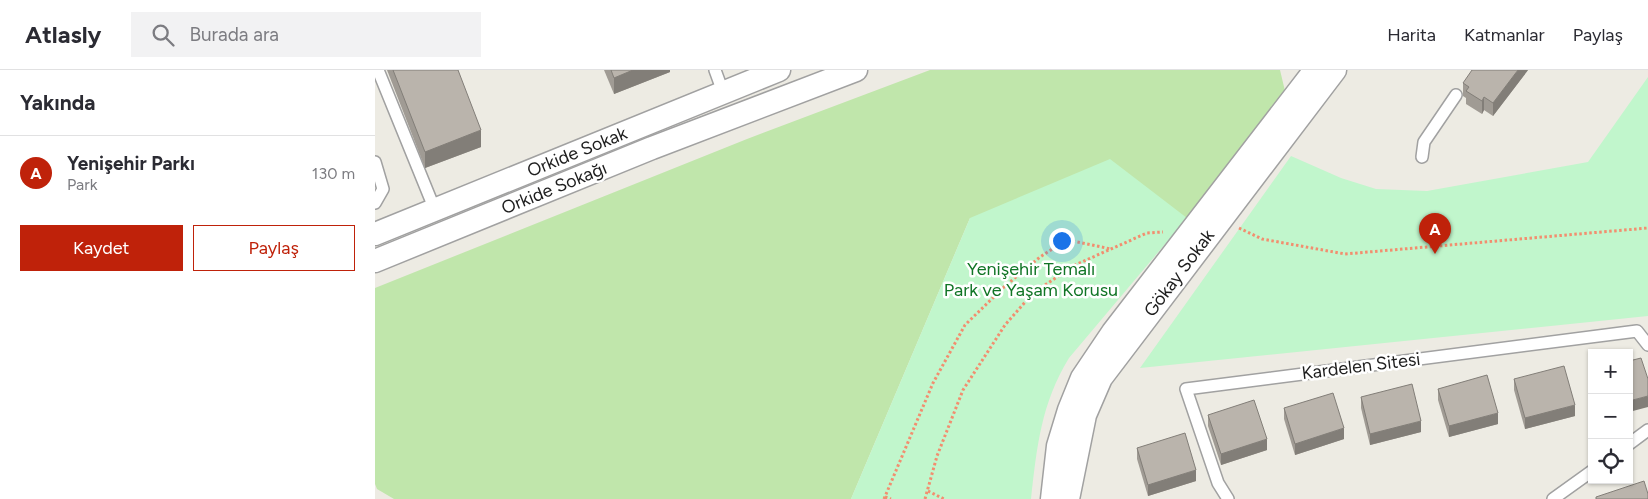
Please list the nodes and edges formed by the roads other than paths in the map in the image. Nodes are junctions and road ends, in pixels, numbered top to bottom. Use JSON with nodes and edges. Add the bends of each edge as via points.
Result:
{"nodes":[{"id":1,"x":378,"y":70,"type":"edge"},
{"id":2,"x":715,"y":70,"type":"edge"},
{"id":3,"x":779,"y":70,"type":"edge"},
{"id":4,"x":856,"y":70,"type":"edge"},
{"id":5,"x":1335,"y":70,"type":"edge"},
{"id":6,"x":1305,"y":76,"type":"edge"},
{"id":7,"x":723,"y":92,"type":"junction"},
{"id":8,"x":1456,"y":95,"type":"dead end"},
{"id":9,"x":734,"y":117,"type":"junction"},
{"id":10,"x":1422,"y":157,"type":"dead end"},
{"id":11,"x":375,"y":162,"type":"edge"},
{"id":12,"x":375,"y":203,"type":"edge"},
{"id":13,"x":435,"y":210,"type":"junction"},
{"id":14,"x":375,"y":234,"type":"edge"},
{"id":15,"x":375,"y":261,"type":"edge"},
{"id":16,"x":1648,"y":345,"type":"edge"},
{"id":17,"x":1648,"y":430,"type":"edge"},
{"id":18,"x":1633,"y":441,"type":"edge"},
{"id":19,"x":1588,"y":474,"type":"edge"},
{"id":20,"x":1052,"y":499,"type":"edge"},
{"id":21,"x":1068,"y":499,"type":"edge"},
{"id":22,"x":1228,"y":499,"type":"edge"},
{"id":23,"x":1553,"y":499,"type":"edge"}],
"edges":[{"from":1,"to":13,"type":"lane"},
{"from":2,"to":7,"type":"lane"},
{"from":3,"to":7,"type":"street","name":"Orkide Sokak"},
{"from":4,"to":9,"type":"street","name":"Orkide Sokağı"},
{"from":5,"to":21,"type":"street","name":"Gökay Sokak","via":[[1101,378],[1085,414]]},
{"from":6,"to":20,"type":"street","name":"Gökay Sokak","via":[[1082,378],[1058,446]]},
{"from":7,"to":9,"type":"street"},
{"from":7,"to":13,"type":"street","name":"Orkide Sokak"},
{"from":8,"to":10,"type":"lane","via":[[1424,142]]},
{"from":9,"to":15,"type":"street","name":"Orkide Sokağı"},
{"from":11,"to":12,"type":"lane","via":[[383,190]]},
{"from":13,"to":14,"type":"street","name":"Orkide Sokak"},
{"from":16,"to":22,"type":"lane","name":"Kardelen Sitesi","via":[[1637,331],[1185,389],[1218,482]]},
{"from":17,"to":18,"type":"lane"},
{"from":19,"to":23,"type":"lane"}]}
